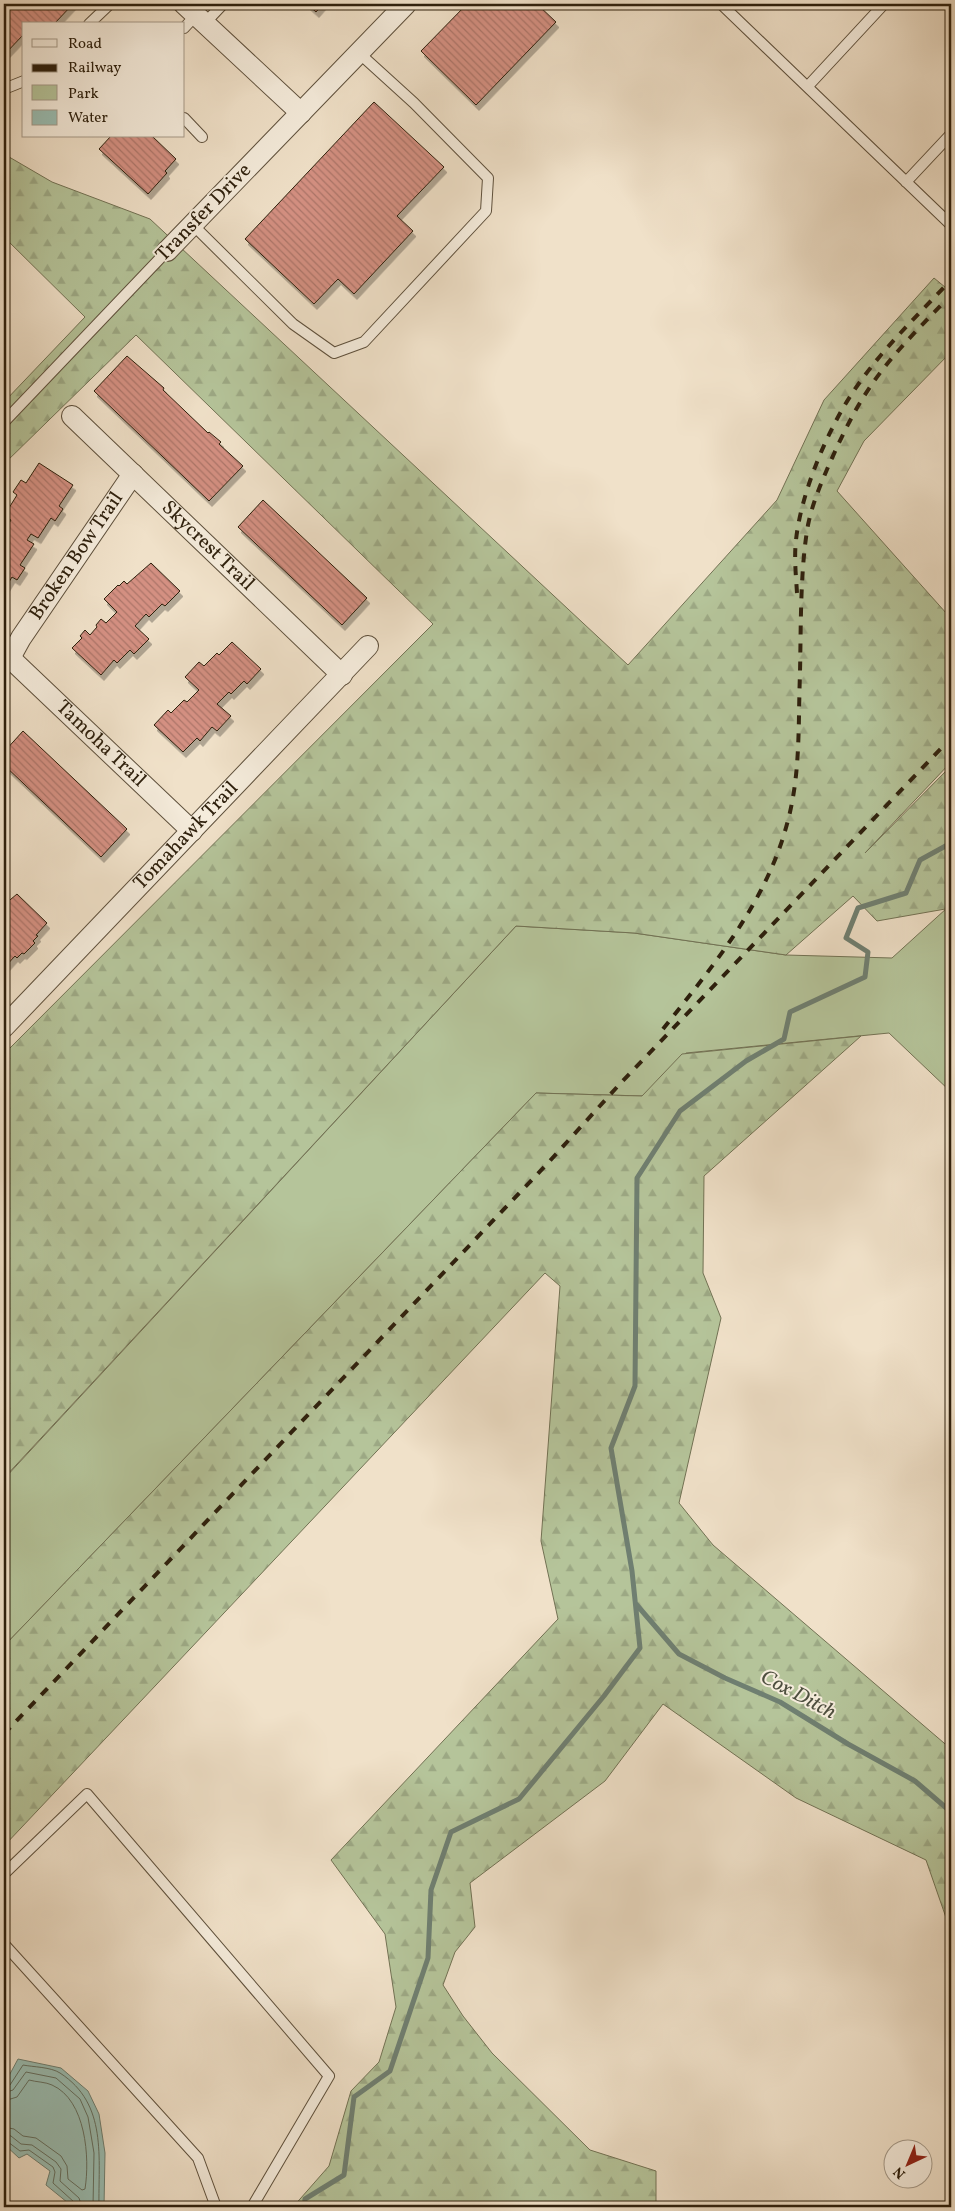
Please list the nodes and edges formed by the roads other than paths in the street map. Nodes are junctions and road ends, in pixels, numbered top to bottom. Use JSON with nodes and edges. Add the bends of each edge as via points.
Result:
{"nodes":[{"id":1,"x":110,"y":4,"type":"edge"},
{"id":2,"x":223,"y":4,"type":"edge"},
{"id":3,"x":406,"y":4,"type":"edge"},
{"id":4,"x":721,"y":4,"type":"edge"},
{"id":5,"x":884,"y":4,"type":"edge"},
{"id":6,"x":192,"y":17,"type":"edge"},
{"id":7,"x":91,"y":22,"type":"edge"},
{"id":8,"x":358,"y":53,"type":"junction"},
{"id":9,"x":22,"y":82,"type":"edge"},
{"id":10,"x":808,"y":86,"type":"junction"},
{"id":11,"x":4,"y":89,"type":"edge"},
{"id":12,"x":300,"y":113,"type":"junction"},
{"id":13,"x":185,"y":119,"type":"edge"},
{"id":14,"x":951,"y":134,"type":"edge"},
{"id":15,"x":202,"y":137,"type":"dead end"},
{"id":16,"x":906,"y":182,"type":"junction"},
{"id":17,"x":193,"y":225,"type":"junction"},
{"id":18,"x":951,"y":225,"type":"edge"},
{"id":19,"x":167,"y":251,"type":"joint"},
{"id":20,"x":72,"y":416,"type":"dead end"},
{"id":21,"x":4,"y":422,"type":"edge"},
{"id":22,"x":133,"y":474,"type":"junction"},
{"id":23,"x":368,"y":646,"type":"dead end"},
{"id":24,"x":7,"y":660,"type":"edge"},
{"id":25,"x":342,"y":675,"type":"junction"},
{"id":26,"x":192,"y":831,"type":"junction"},
{"id":27,"x":4,"y":1027,"type":"edge"},
{"id":28,"x":4,"y":1874,"type":"edge"},
{"id":29,"x":4,"y":1944,"type":"edge"},
{"id":30,"x":216,"y":2207,"type":"edge"},
{"id":31,"x":252,"y":2207,"type":"edge"}],
"edges":[{"from":1,"to":7,"type":"lane"},
{"from":2,"to":6,"type":"lane"},
{"from":3,"to":8,"type":"street","name":"Transfer Drive"},
{"from":4,"to":10,"type":"lane"},
{"from":5,"to":10,"type":"lane"},
{"from":6,"to":12,"type":"street"},
{"from":8,"to":12,"type":"street","name":"Transfer Drive"},
{"from":8,"to":17,"type":"lane","via":[[414,103],[488,178],[486,211],[364,342],[334,353],[293,324]]},
{"from":9,"to":11,"type":"lane"},
{"from":10,"to":16,"type":"lane"},
{"from":12,"to":17,"type":"street","name":"Transfer Drive"},
{"from":13,"to":15,"type":"lane"},
{"from":14,"to":16,"type":"lane"},
{"from":16,"to":18,"type":"lane"},
{"from":17,"to":19,"type":"street","name":"Transfer Drive"},
{"from":19,"to":21,"type":"lane","name":"Transfer Drive"},
{"from":20,"to":22,"type":"street","name":"Skycrest Trail"},
{"from":22,"to":24,"type":"street","name":"Broken Bow Trail"},
{"from":22,"to":25,"type":"street","name":"Skycrest Trail"},
{"from":23,"to":25,"type":"street","name":"Tomahawk Trail"},
{"from":24,"to":26,"type":"street","name":"Tamoha Trail"},
{"from":25,"to":26,"type":"street","name":"Tomahawk Trail"},
{"from":26,"to":27,"type":"street","name":"Tomahawk Trail"},
{"from":28,"to":31,"type":"lane","via":[[87,1794],[329,2076]]},
{"from":29,"to":30,"type":"lane","via":[[198,2158]]}]}
